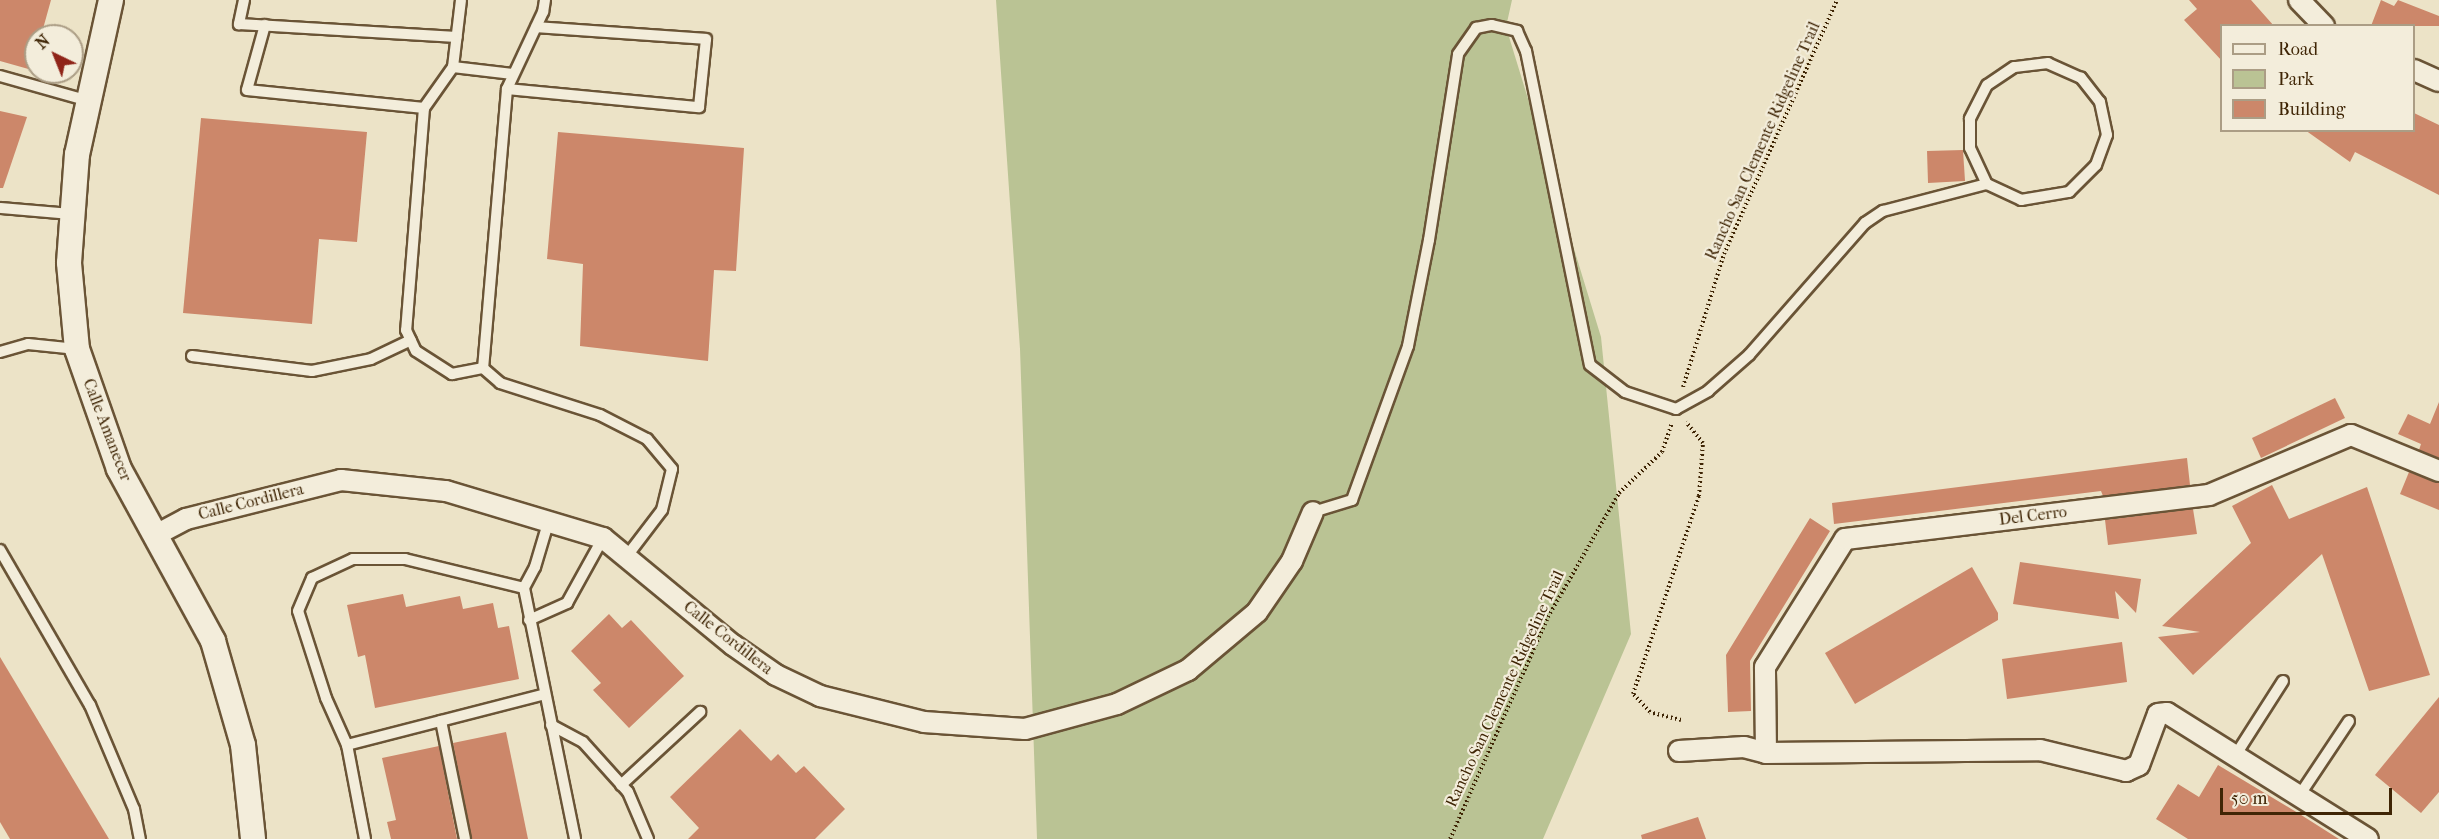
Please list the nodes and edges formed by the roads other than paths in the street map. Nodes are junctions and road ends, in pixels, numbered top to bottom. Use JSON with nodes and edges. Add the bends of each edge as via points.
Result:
{"nodes":[{"id":1,"x":111,"y":0,"type":"edge"},
{"id":2,"x":244,"y":0,"type":"edge"},
{"id":3,"x":460,"y":0,"type":"edge"},
{"id":4,"x":544,"y":0,"type":"edge"},
{"id":5,"x":2299,"y":0,"type":"edge"},
{"id":6,"x":2322,"y":24,"type":"edge"},
{"id":7,"x":265,"y":25,"type":"junction"},
{"id":8,"x":536,"y":27,"type":"junction"},
{"id":9,"x":457,"y":37,"type":"junction"},
{"id":10,"x":453,"y":67,"type":"junction"},
{"id":11,"x":2415,"y":70,"type":"edge"},
{"id":12,"x":513,"y":74,"type":"junction"},
{"id":13,"x":0,"y":76,"type":"edge"},
{"id":14,"x":2439,"y":81,"type":"edge"},
{"id":15,"x":507,"y":89,"type":"junction"},
{"id":16,"x":89,"y":101,"type":"junction"},
{"id":17,"x":424,"y":108,"type":"junction"},
{"id":18,"x":1987,"y":184,"type":"junction"},
{"id":19,"x":0,"y":208,"type":"edge"},
{"id":20,"x":73,"y":214,"type":"junction"},
{"id":21,"x":411,"y":340,"type":"junction"},
{"id":22,"x":77,"y":349,"type":"junction"},
{"id":23,"x":0,"y":352,"type":"edge"},
{"id":24,"x":192,"y":356,"type":"dead end"},
{"id":25,"x":483,"y":368,"type":"junction"},
{"id":26,"x":2439,"y":471,"type":"edge"},
{"id":27,"x":1313,"y":512,"type":"joint"},
{"id":28,"x":549,"y":520,"type":"junction"},
{"id":29,"x":154,"y":536,"type":"junction"},
{"id":30,"x":603,"y":538,"type":"junction"},
{"id":31,"x":0,"y":550,"type":"edge"},
{"id":32,"x":627,"y":556,"type":"junction"},
{"id":33,"x":524,"y":588,"type":"junction"},
{"id":34,"x":529,"y":620,"type":"junction"},
{"id":35,"x":2283,"y":681,"type":"dead end"},
{"id":36,"x":545,"y":694,"type":"junction"},
{"id":37,"x":700,"y":712,"type":"dead end"},
{"id":38,"x":441,"y":721,"type":"junction"},
{"id":39,"x":2349,"y":721,"type":"dead end"},
{"id":40,"x":551,"y":725,"type":"junction"},
{"id":41,"x":347,"y":745,"type":"junction"},
{"id":42,"x":1679,"y":751,"type":"dead end"},
{"id":43,"x":1766,"y":753,"type":"junction"},
{"id":44,"x":2235,"y":756,"type":"junction"},
{"id":45,"x":621,"y":785,"type":"junction"},
{"id":46,"x":2299,"y":796,"type":"junction"},
{"id":47,"x":141,"y":839,"type":"edge"},
{"id":48,"x":253,"y":839,"type":"edge"},
{"id":49,"x":365,"y":839,"type":"edge"},
{"id":50,"x":465,"y":839,"type":"edge"},
{"id":51,"x":575,"y":839,"type":"edge"},
{"id":52,"x":648,"y":839,"type":"edge"},
{"id":53,"x":2368,"y":839,"type":"edge"}],
"edges":[{"from":1,"to":16,"type":"street","name":"Calle Amanecer"},
{"from":2,"to":7,"type":"lane","via":[[239,24]]},
{"from":3,"to":9,"type":"lane"},
{"from":4,"to":8,"type":"lane"},
{"from":5,"to":6,"type":"street"},
{"from":7,"to":9,"type":"lane"},
{"from":7,"to":17,"type":"lane","via":[[247,90]]},
{"from":8,"to":12,"type":"lane"},
{"from":8,"to":15,"type":"lane","via":[[706,39],[699,107]]},
{"from":9,"to":10,"type":"lane"},
{"from":10,"to":12,"type":"lane"},
{"from":10,"to":17,"type":"lane"},
{"from":11,"to":14,"type":"street"},
{"from":12,"to":15,"type":"lane"},
{"from":13,"to":16,"type":"lane"},
{"from":15,"to":25,"type":"lane"},
{"from":16,"to":20,"type":"street","name":"Calle Amanecer","via":[[77,154]]},
{"from":17,"to":21,"type":"lane","via":[[406,330]]},
{"from":18,"to":18,"type":"lane","via":[[2021,200],[2069,192],[2096,165],[2106,135],[2100,102],[2081,78],[2048,63],[2014,67],[1988,85],[1970,119],[1970,148]]},
{"from":18,"to":27,"type":"lane","via":[[1883,211],[1864,223],[1749,355],[1708,392],[1676,409],[1625,392],[1590,365],[1526,51],[1517,31],[1492,25],[1476,28],[1458,54],[1408,346],[1352,500]]},
{"from":19,"to":20,"type":"lane"},
{"from":20,"to":22,"type":"street","name":"Calle Amanecer","via":[[69,263]]},
{"from":21,"to":24,"type":"lane","via":[[371,359],[312,371]]},
{"from":21,"to":25,"type":"lane","via":[[416,351],[452,374]]},
{"from":22,"to":23,"type":"lane","via":[[28,344]]},
{"from":22,"to":29,"type":"street","name":"Calle Amanecer","via":[[119,469]]},
{"from":25,"to":32,"type":"lane","via":[[500,383],[600,415],[647,439],[672,469],[662,510]]},
{"from":26,"to":43,"type":"street","name":"Del Cerro","via":[[2351,435],[2209,495],[1845,539],[1765,667]]},
{"from":27,"to":32,"type":"street","name":"Calle Cordillera","via":[[1292,561],[1257,612],[1188,670],[1116,704],[1025,729],[924,722],[820,696],[776,675],[733,645]]},
{"from":28,"to":29,"type":"street","name":"Calle Cordillera","via":[[446,491],[340,480],[186,519]]},
{"from":28,"to":30,"type":"street","name":"Calle Cordillera"},
{"from":28,"to":33,"type":"lane","via":[[535,567]]},
{"from":29,"to":48,"type":"street","name":"Calle Amanecer","via":[[213,641],[243,745]]},
{"from":30,"to":32,"type":"street","name":"Calle Cordillera"},
{"from":30,"to":34,"type":"lane","via":[[567,603]]},
{"from":31,"to":47,"type":"lane","via":[[90,705],[134,809]]},
{"from":33,"to":34,"type":"lane"},
{"from":33,"to":41,"type":"lane","via":[[405,559],[353,560],[312,578],[298,611],[326,698]]},
{"from":34,"to":36,"type":"lane"},
{"from":35,"to":44,"type":"lane"},
{"from":36,"to":38,"type":"lane"},
{"from":36,"to":40,"type":"lane"},
{"from":37,"to":45,"type":"lane"},
{"from":38,"to":41,"type":"lane"},
{"from":38,"to":50,"type":"lane"},
{"from":39,"to":46,"type":"lane"},
{"from":40,"to":45,"type":"lane","via":[[583,742]]},
{"from":40,"to":51,"type":"lane"},
{"from":41,"to":49,"type":"lane"},
{"from":42,"to":43,"type":"street","via":[[1744,747]]},
{"from":43,"to":44,"type":"street","via":[[2040,750],[2126,771],[2139,765],[2158,714],[2163,712]]},
{"from":44,"to":46,"type":"street"},
{"from":45,"to":52,"type":"lane"},
{"from":46,"to":53,"type":"street"}]}
